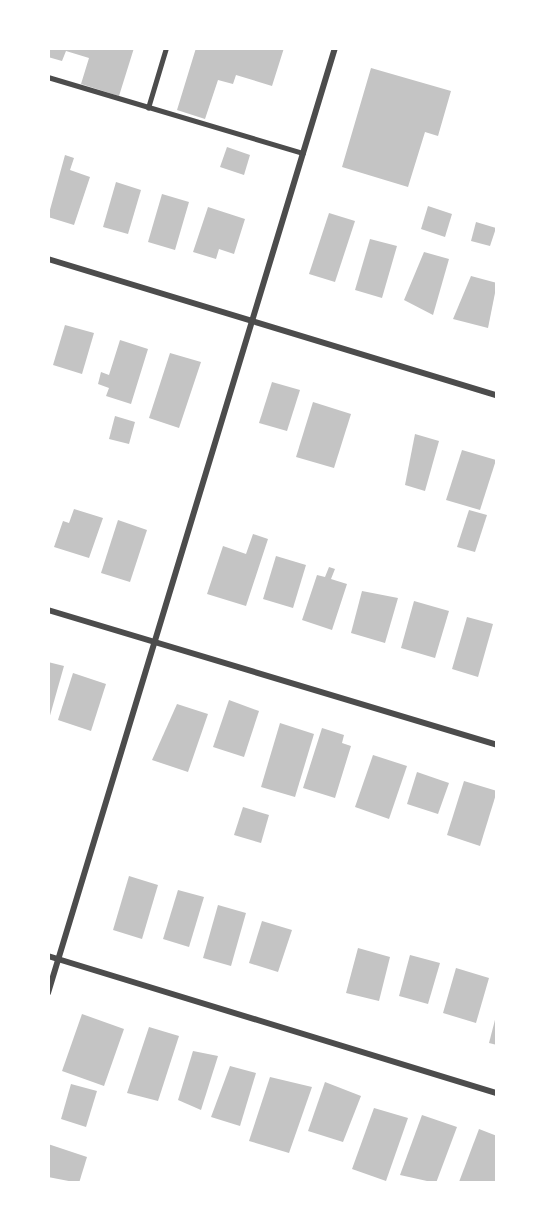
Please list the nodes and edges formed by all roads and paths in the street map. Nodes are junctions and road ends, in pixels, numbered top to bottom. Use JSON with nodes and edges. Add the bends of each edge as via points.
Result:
{"nodes":[{"id":1,"x":166,"y":48,"type":"edge"},
{"id":2,"x":334,"y":48,"type":"edge"},
{"id":3,"x":48,"y":77,"type":"edge"},
{"id":4,"x":148,"y":108,"type":"junction"},
{"id":5,"x":303,"y":153,"type":"junction"},
{"id":6,"x":48,"y":259,"type":"edge"},
{"id":7,"x":252,"y":321,"type":"junction"},
{"id":8,"x":497,"y":395,"type":"edge"},
{"id":9,"x":48,"y":610,"type":"edge"},
{"id":10,"x":154,"y":643,"type":"junction"},
{"id":11,"x":497,"y":745,"type":"edge"},
{"id":12,"x":48,"y":956,"type":"edge"},
{"id":13,"x":57,"y":958,"type":"junction"},
{"id":14,"x":48,"y":993,"type":"edge"},
{"id":15,"x":497,"y":1093,"type":"edge"}],
"edges":[{"from":1,"to":4,"type":"lane"},
{"from":2,"to":5,"type":"street"},
{"from":3,"to":4,"type":"lane"},
{"from":4,"to":5,"type":"lane"},
{"from":5,"to":7,"type":"street"},
{"from":6,"to":7,"type":"street"},
{"from":7,"to":8,"type":"street"},
{"from":7,"to":10,"type":"street"},
{"from":9,"to":10,"type":"street"},
{"from":10,"to":11,"type":"street"},
{"from":10,"to":13,"type":"street"},
{"from":12,"to":13,"type":"street"},
{"from":13,"to":14,"type":"street"},
{"from":13,"to":15,"type":"street"}]}
